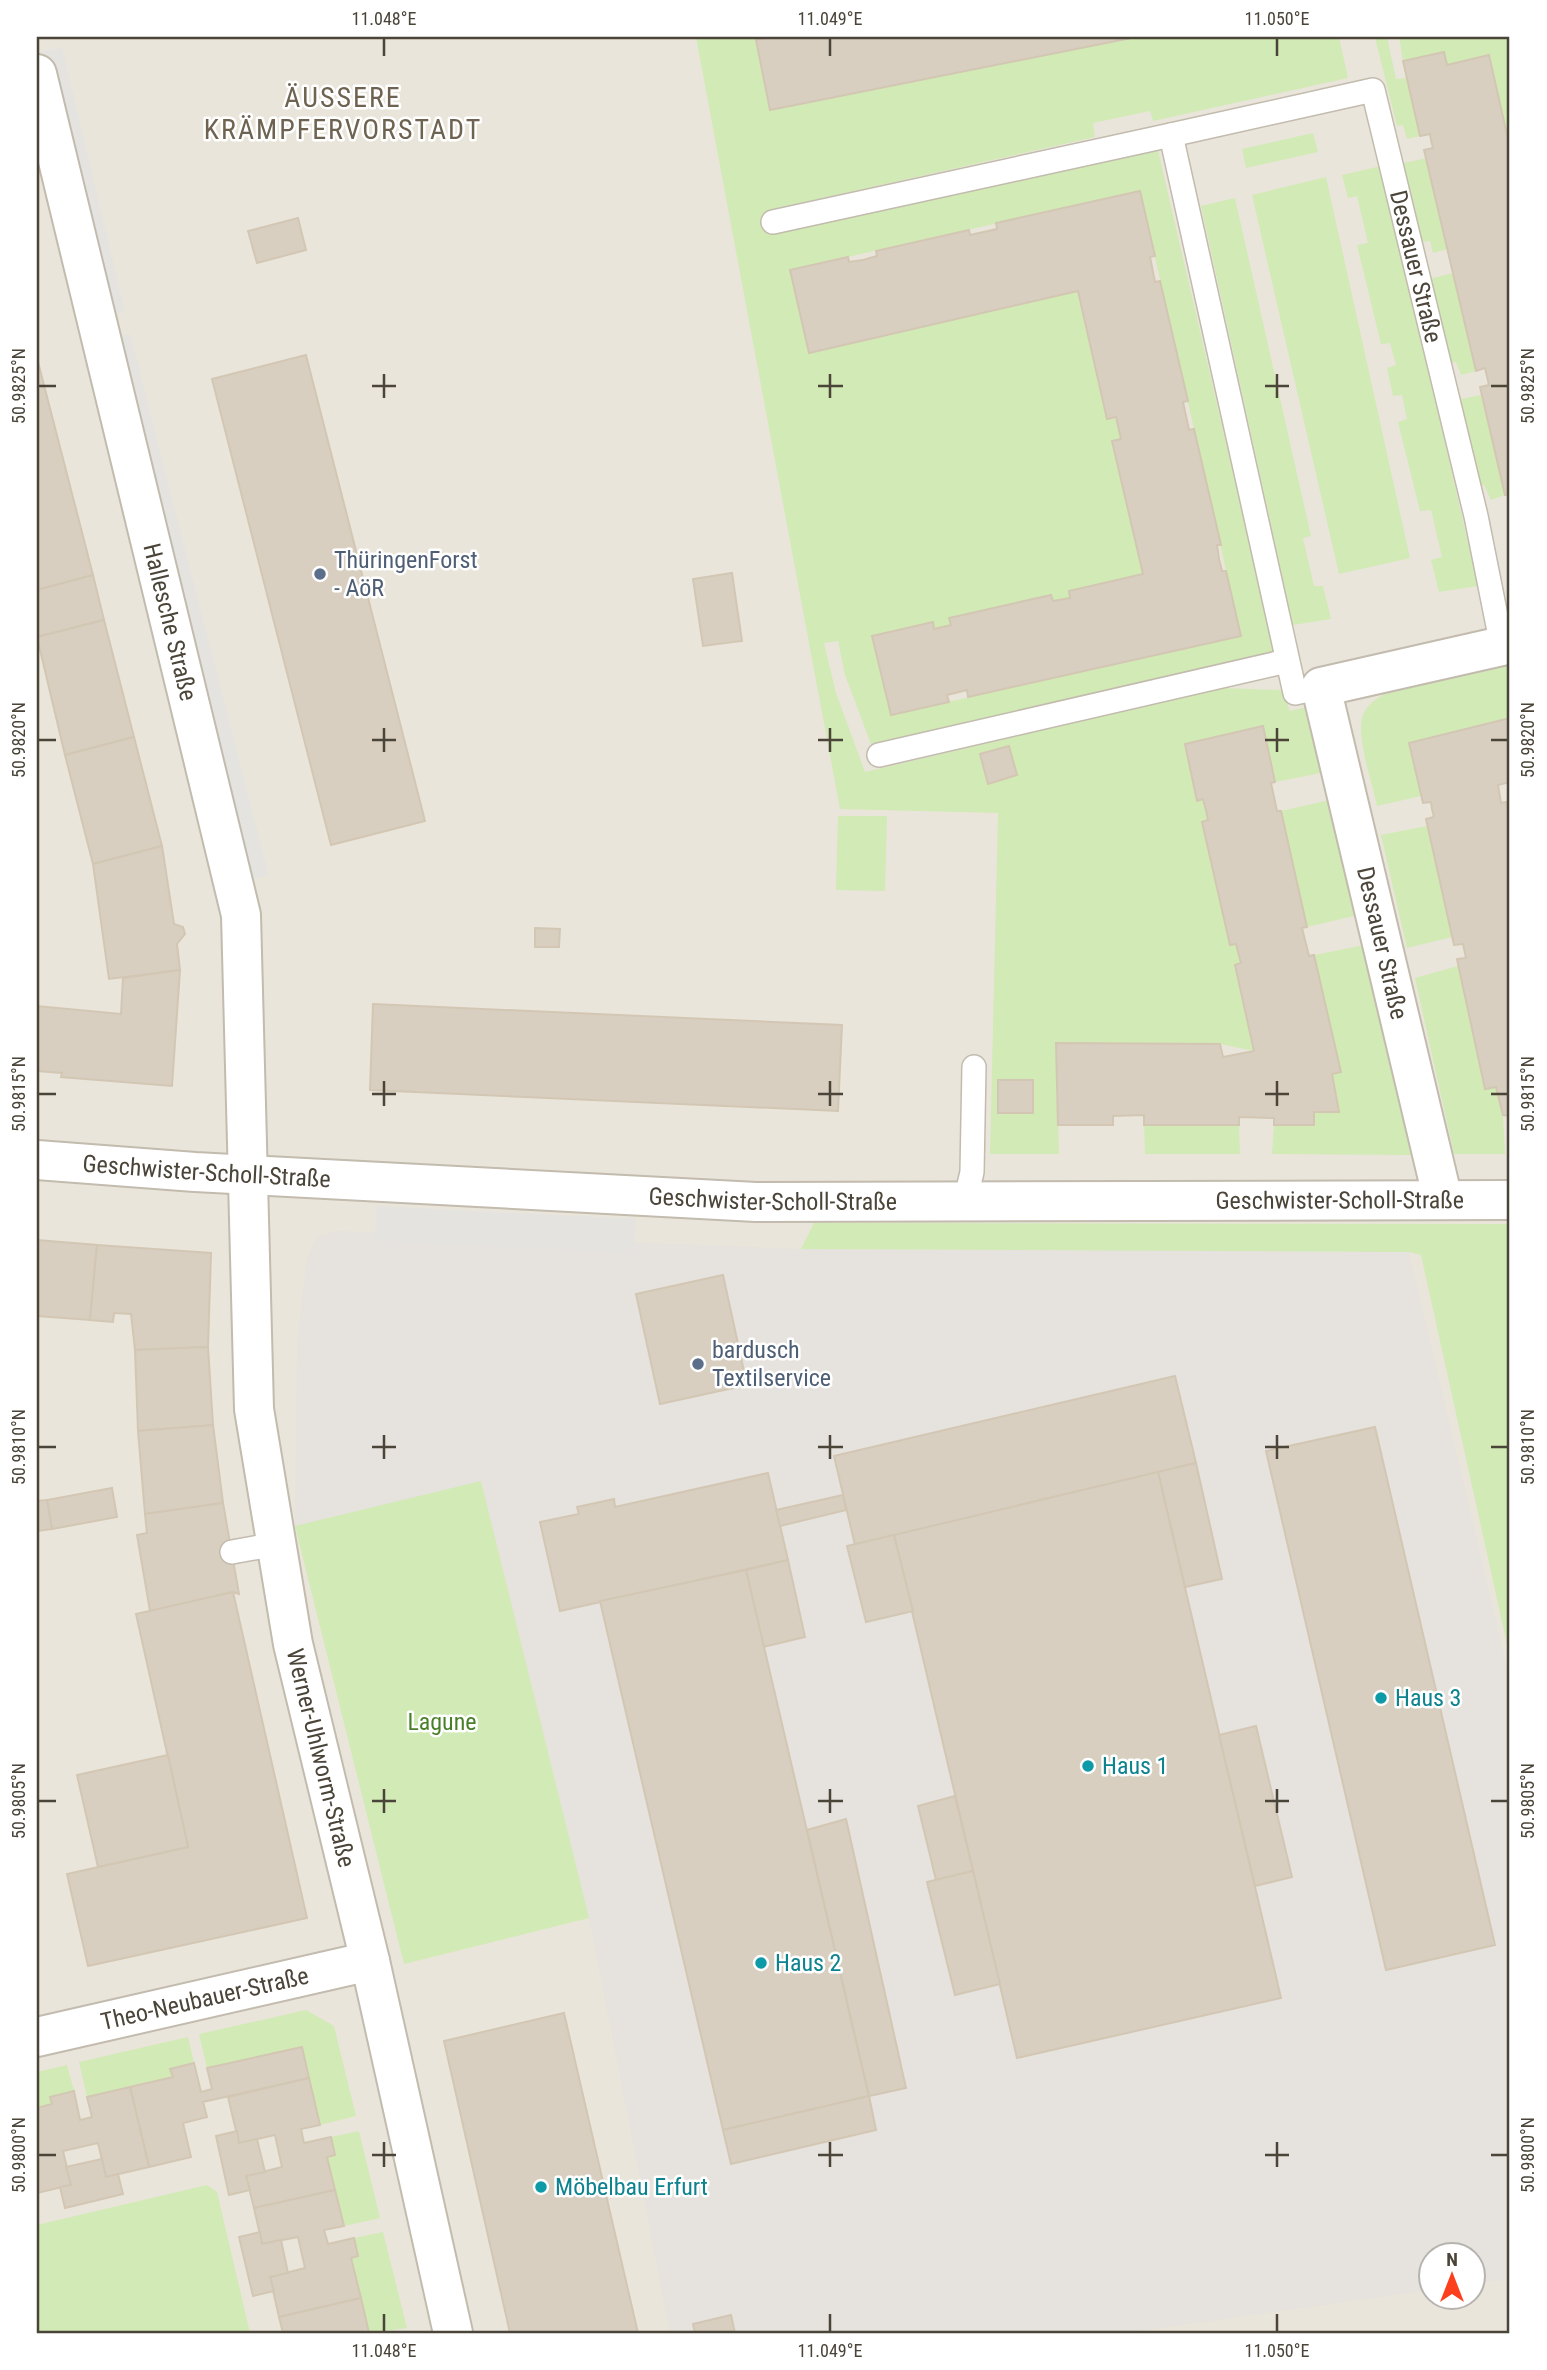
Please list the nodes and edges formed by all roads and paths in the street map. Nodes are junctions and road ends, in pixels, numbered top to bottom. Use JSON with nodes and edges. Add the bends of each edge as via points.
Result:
{"nodes":[{"id":1,"x":37,"y":74,"type":"edge"},
{"id":2,"x":1171,"y":135,"type":"junction"},
{"id":3,"x":773,"y":222,"type":"dead end"},
{"id":4,"x":1506,"y":645,"type":"edge"},
{"id":5,"x":1287,"y":661,"type":"junction"},
{"id":6,"x":1321,"y":687,"type":"junction"},
{"id":7,"x":879,"y":755,"type":"dead end"},
{"id":8,"x":974,"y":1067,"type":"dead end"},
{"id":9,"x":37,"y":1160,"type":"edge"},
{"id":10,"x":248,"y":1175,"type":"junction"},
{"id":11,"x":1443,"y":1200,"type":"junction"},
{"id":12,"x":1510,"y":1200,"type":"edge"},
{"id":13,"x":965,"y":1202,"type":"junction"},
{"id":14,"x":276,"y":1544,"type":"junction"},
{"id":15,"x":232,"y":1552,"type":"dead end"},
{"id":16,"x":370,"y":1961,"type":"junction"},
{"id":17,"x":37,"y":2037,"type":"edge"},
{"id":18,"x":453,"y":2333,"type":"edge"}],
"edges":[{"from":1,"to":10,"type":"street","name":"Hallesche Straße","via":[[241,915]]},
{"from":2,"to":3,"type":"lane","name":"Dessauer Straße"},
{"from":2,"to":4,"type":"lane","name":"Dessauer Straße","via":[[1373,90]]},
{"from":2,"to":5,"type":"lane","name":"Dessauer Straße"},
{"from":4,"to":6,"type":"street","name":"Dessauer Straße"},
{"from":5,"to":6,"type":"lane","name":"Dessauer Straße","via":[[1295,693]]},
{"from":5,"to":7,"type":"lane"},
{"from":6,"to":11,"type":"street","name":"Dessauer Straße"},
{"from":8,"to":13,"type":"lane","via":[[972,1172]]},
{"from":9,"to":10,"type":"street","name":"Geschwister-Scholl-Straße"},
{"from":10,"to":13,"type":"street","name":"Geschwister-Scholl-Straße","via":[[756,1202]]},
{"from":10,"to":14,"type":"street","name":"Werner-Uhlworm-Straße","via":[[254,1409]]},
{"from":11,"to":12,"type":"street","name":"Geschwister-Scholl-Straße"},
{"from":11,"to":13,"type":"street","name":"Geschwister-Scholl-Straße"},
{"from":14,"to":15,"type":"lane"},
{"from":14,"to":16,"type":"street","name":"Werner-Uhlworm-Straße","via":[[293,1644]]},
{"from":16,"to":17,"type":"street","name":"Theo-Neubauer-Straße"},
{"from":16,"to":18,"type":"street","name":"Werner-Uhlworm-Straße"}]}
